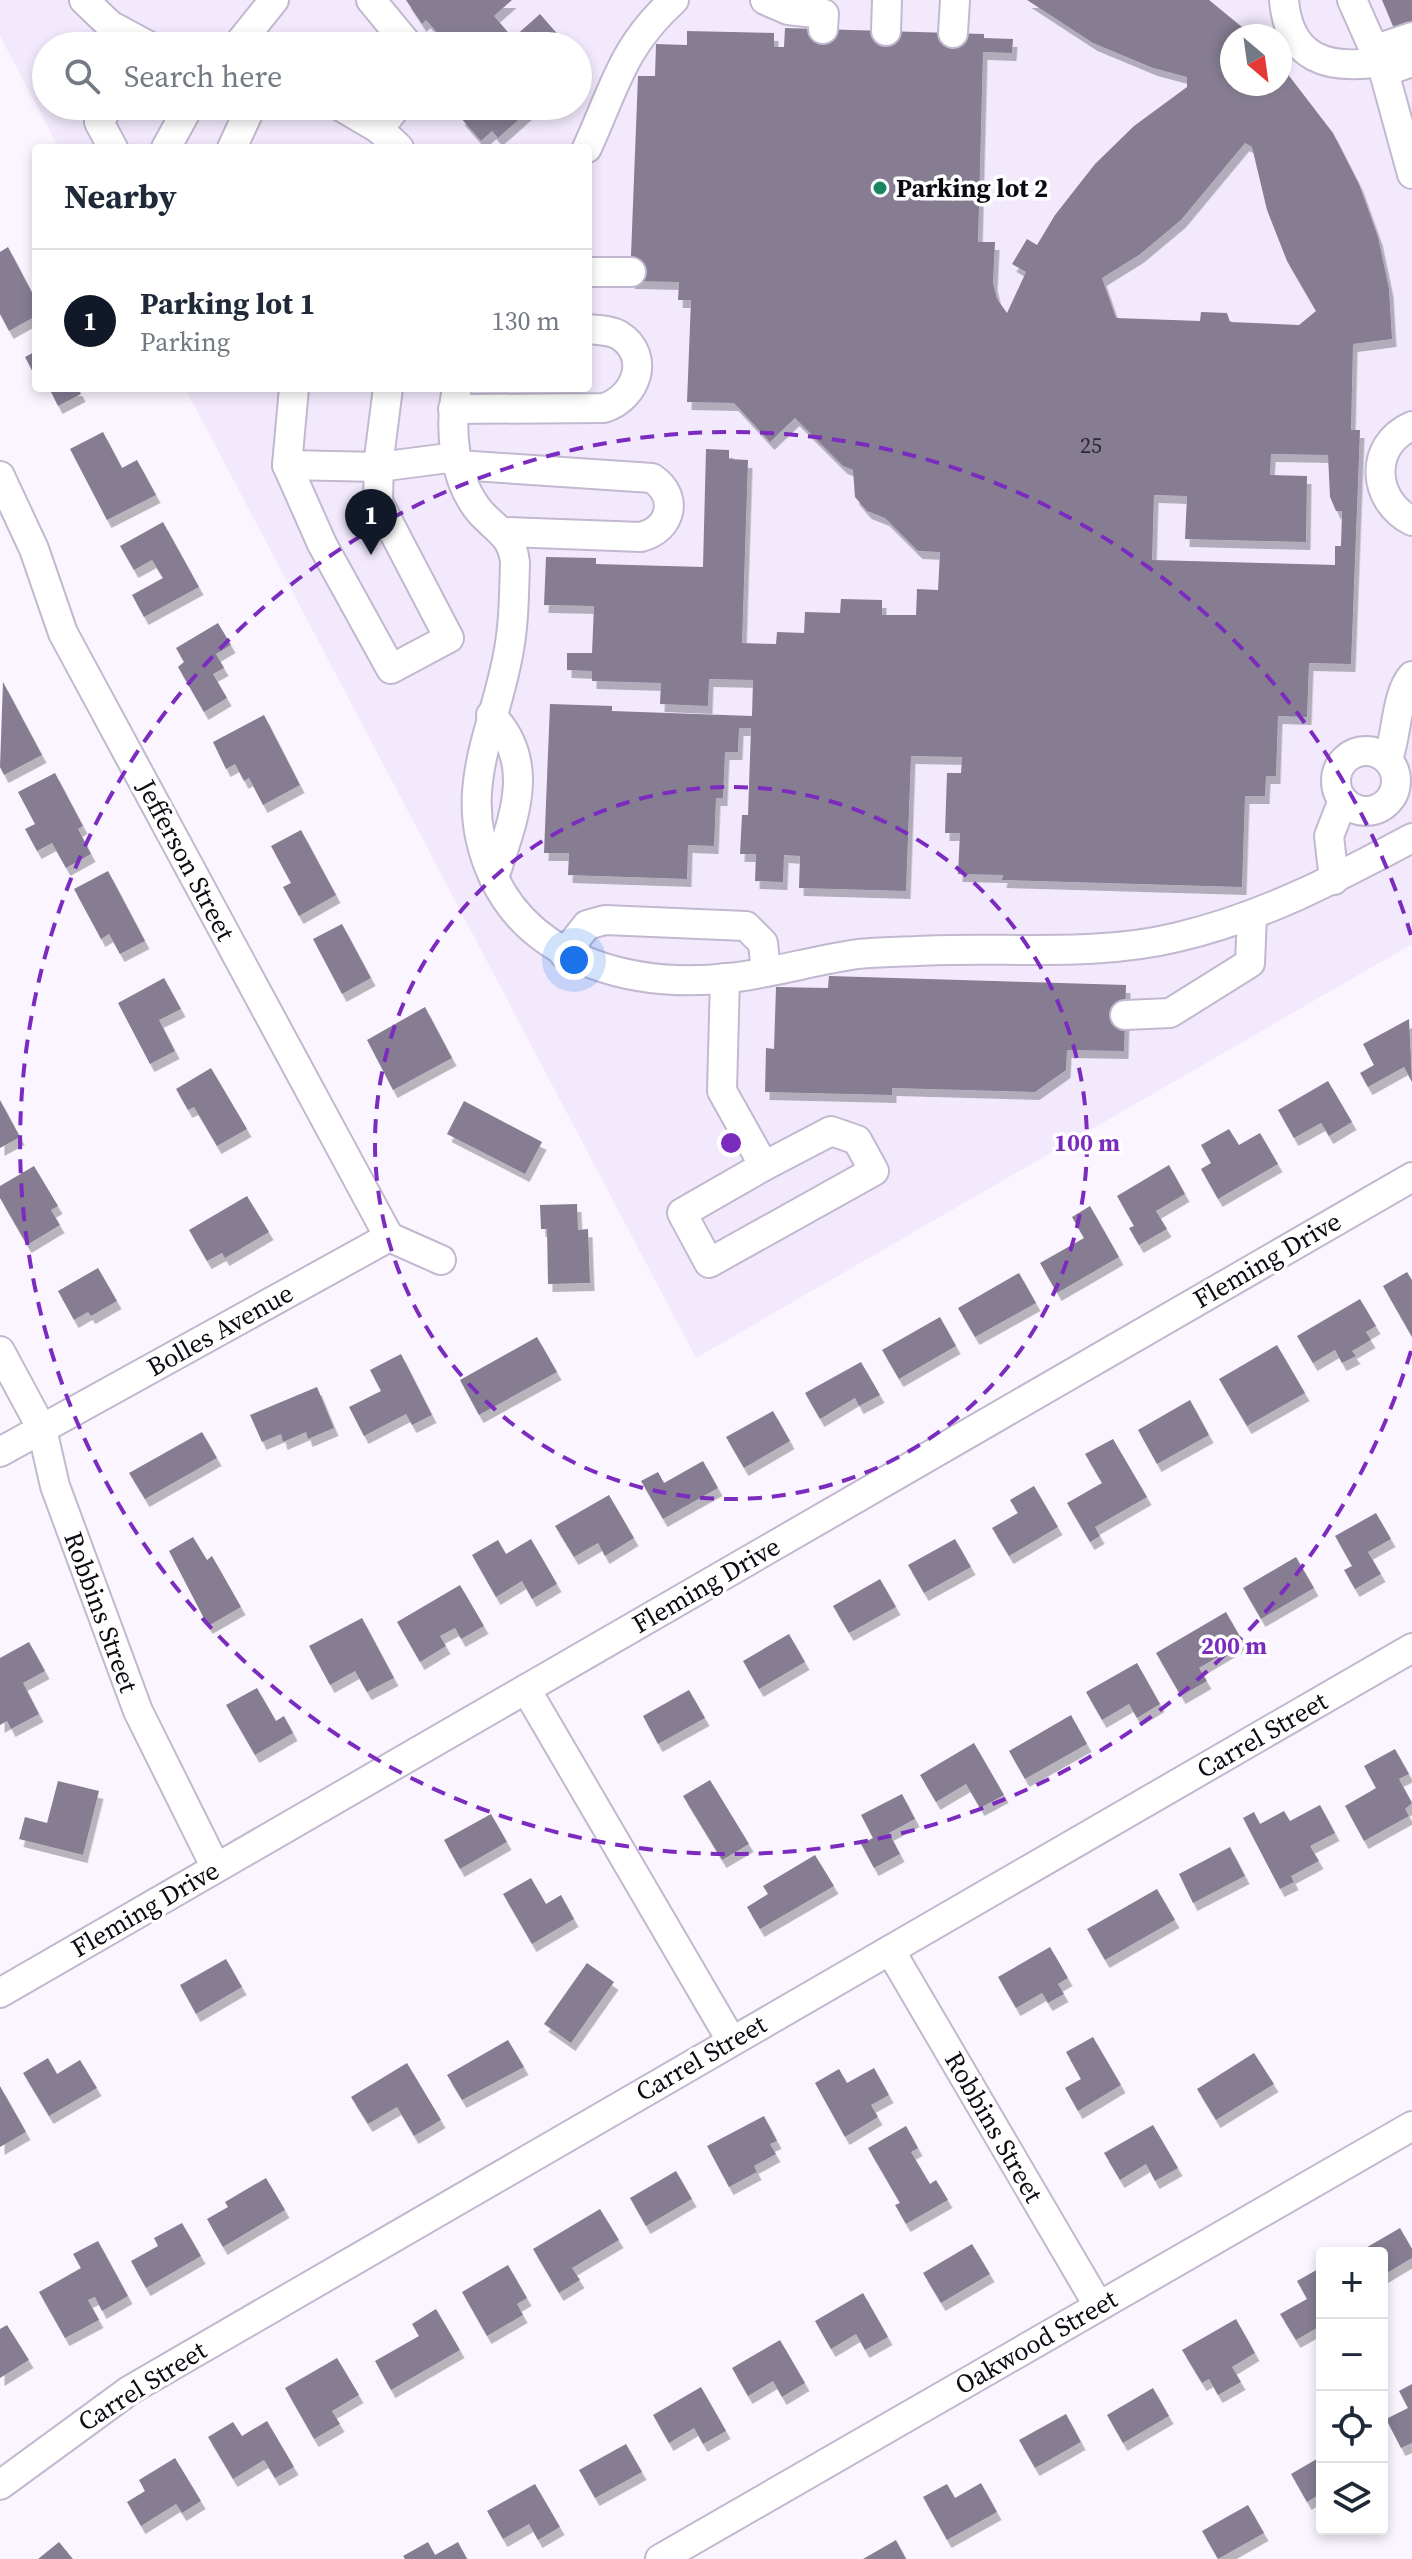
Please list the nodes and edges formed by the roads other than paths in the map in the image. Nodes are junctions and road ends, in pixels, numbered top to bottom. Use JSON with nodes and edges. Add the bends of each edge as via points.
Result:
{"nodes":[{"id":1,"x":84,"y":0,"type":"edge"},
{"id":2,"x":274,"y":0,"type":"edge"},
{"id":3,"x":371,"y":0,"type":"edge"},
{"id":4,"x":674,"y":0,"type":"edge"},
{"id":5,"x":765,"y":0,"type":"edge"},
{"id":6,"x":887,"y":0,"type":"edge"},
{"id":7,"x":955,"y":0,"type":"edge"},
{"id":8,"x":1284,"y":0,"type":"edge"},
{"id":9,"x":1352,"y":0,"type":"edge"},
{"id":10,"x":825,"y":15,"type":"edge"},
{"id":11,"x":886,"y":31,"type":"dead end"},
{"id":12,"x":123,"y":32,"type":"edge"},
{"id":13,"x":248,"y":32,"type":"edge"},
{"id":14,"x":397,"y":32,"type":"edge"},
{"id":15,"x":953,"y":33,"type":"dead end"},
{"id":16,"x":1412,"y":37,"type":"edge"},
{"id":17,"x":1380,"y":61,"type":"junction"},
{"id":18,"x":1412,"y":62,"type":"edge"},
{"id":19,"x":100,"y":120,"type":"edge"},
{"id":20,"x":181,"y":120,"type":"edge"},
{"id":21,"x":245,"y":120,"type":"edge"},
{"id":22,"x":359,"y":120,"type":"edge"},
{"id":23,"x":394,"y":120,"type":"edge"},
{"id":24,"x":390,"y":142,"type":"edge"},
{"id":25,"x":111,"y":144,"type":"edge"},
{"id":26,"x":168,"y":144,"type":"edge"},
{"id":27,"x":234,"y":144,"type":"edge"},
{"id":28,"x":589,"y":144,"type":"edge"},
{"id":29,"x":1412,"y":174,"type":"edge"},
{"id":30,"x":592,"y":272,"type":"edge"},
{"id":31,"x":631,"y":272,"type":"dead end"},
{"id":32,"x":592,"y":330,"type":"edge"},
{"id":33,"x":294,"y":392,"type":"edge"},
{"id":34,"x":388,"y":392,"type":"edge"},
{"id":35,"x":455,"y":398,"type":"edge"},
{"id":36,"x":1412,"y":426,"type":"edge"},
{"id":37,"x":457,"y":461,"type":"junction"},
{"id":38,"x":287,"y":465,"type":"junction"},
{"id":39,"x":379,"y":467,"type":"junction"},
{"id":40,"x":0,"y":476,"type":"edge"},
{"id":41,"x":1412,"y":521,"type":"edge"},
{"id":42,"x":505,"y":532,"type":"junction"},
{"id":43,"x":1412,"y":676,"type":"edge"},
{"id":44,"x":491,"y":715,"type":"junction"},
{"id":45,"x":1388,"y":759,"type":"junction"},
{"id":46,"x":1343,"y":800,"type":"junction"},
{"id":47,"x":1412,"y":838,"type":"edge"},
{"id":48,"x":494,"y":878,"type":"junction"},
{"id":49,"x":1334,"y":880,"type":"junction"},
{"id":50,"x":1252,"y":916,"type":"junction"},
{"id":51,"x":564,"y":954,"type":"junction"},
{"id":52,"x":766,"y":972,"type":"junction"},
{"id":53,"x":725,"y":978,"type":"junction"},
{"id":54,"x":1125,"y":1015,"type":"dead end"},
{"id":55,"x":764,"y":1166,"type":"junction"},
{"id":56,"x":1412,"y":1177,"type":"edge"},
{"id":57,"x":389,"y":1237,"type":"junction"},
{"id":58,"x":441,"y":1260,"type":"dead end"},
{"id":59,"x":0,"y":1351,"type":"edge"},
{"id":60,"x":42,"y":1429,"type":"junction"},
{"id":61,"x":0,"y":1452,"type":"edge"},
{"id":62,"x":1412,"y":1648,"type":"edge"},
{"id":63,"x":526,"y":1689,"type":"junction"},
{"id":64,"x":216,"y":1868,"type":"junction"},
{"id":65,"x":890,"y":1950,"type":"junction"},
{"id":66,"x":0,"y":1993,"type":"edge"},
{"id":67,"x":731,"y":2040,"type":"junction"},
{"id":68,"x":1412,"y":2126,"type":"edge"},
{"id":69,"x":1098,"y":2305,"type":"junction"},
{"id":70,"x":0,"y":2485,"type":"edge"},
{"id":71,"x":660,"y":2559,"type":"edge"}],
"edges":[{"from":1,"to":12,"type":"street"},
{"from":2,"to":13,"type":"street"},
{"from":3,"to":14,"type":"street"},
{"from":4,"to":28,"type":"street","via":[[635,41]]},
{"from":5,"to":10,"type":"street","via":[[788,10]]},
{"from":6,"to":11,"type":"street"},
{"from":7,"to":15,"type":"street"},
{"from":8,"to":17,"type":"street","via":[[1290,27],[1310,55],[1347,67]]},
{"from":9,"to":17,"type":"street"},
{"from":16,"to":17,"type":"street"},
{"from":17,"to":18,"type":"street"},
{"from":17,"to":29,"type":"street"},
{"from":19,"to":25,"type":"street"},
{"from":20,"to":26,"type":"street"},
{"from":21,"to":27,"type":"street"},
{"from":22,"to":24,"type":"street"},
{"from":23,"to":24,"type":"street"},
{"from":30,"to":31,"type":"street"},
{"from":32,"to":35,"type":"street","via":[[618,335],[636,360],[631,391],[615,405]]},
{"from":33,"to":38,"type":"street"},
{"from":34,"to":39,"type":"street"},
{"from":35,"to":37,"type":"street"},
{"from":36,"to":41,"type":"street","via":[[1388,445],[1379,477],[1386,499]]},
{"from":37,"to":39,"type":"street"},
{"from":37,"to":42,"type":"street","via":[[466,492]]},
{"from":37,"to":42,"type":"street","via":[[652,478],[669,500],[660,528],[641,537]]},
{"from":38,"to":39,"type":"street"},
{"from":38,"to":39,"type":"street","via":[[322,544],[391,669],[449,638],[378,502]]},
{"from":40,"to":57,"type":"street","name":"Jefferson Street","via":[[34,549],[63,633]]},
{"from":42,"to":44,"type":"street","via":[[515,562],[513,618],[508,659]]},
{"from":43,"to":45,"type":"street","via":[[1402,690]]},
{"from":44,"to":48,"type":"street","via":[[477,770],[476,813]]},
{"from":44,"to":48,"type":"street","via":[[510,739],[520,790]]},
{"from":45,"to":46,"type":"street","via":[[1364,750],[1345,759],[1336,776]]},
{"from":45,"to":46,"type":"street","via":[[1397,781],[1387,803],[1365,811]]},
{"from":46,"to":49,"type":"street","via":[[1329,836]]},
{"from":47,"to":49,"type":"street"},
{"from":48,"to":51,"type":"street","via":[[518,915]]},
{"from":49,"to":50,"type":"street"},
{"from":50,"to":52,"type":"street","via":[[1140,946],[859,954]]},
{"from":50,"to":54,"type":"street","via":[[1250,963],[1170,1013]]},
{"from":51,"to":52,"type":"street","via":[[587,925],[605,920],[746,926],[763,943]]},
{"from":51,"to":53,"type":"street","via":[[606,970]]},
{"from":52,"to":53,"type":"street"},
{"from":53,"to":55,"type":"street","via":[[722,1091]]},
{"from":55,"to":55,"type":"street","via":[[682,1213],[709,1263],[874,1171],[857,1140],[831,1131]]},
{"from":56,"to":63,"type":"street","name":"Fleming Drive"},
{"from":57,"to":58,"type":"street"},
{"from":57,"to":60,"type":"street","name":"Bolles Avenue"},
{"from":59,"to":60,"type":"street","name":"Robbins Street"},
{"from":60,"to":61,"type":"street","name":"Bolles Avenue"},
{"from":60,"to":64,"type":"street","name":"Robbins Street","via":[[55,1486],[138,1711]]},
{"from":62,"to":65,"type":"street","name":"Carrel Street"},
{"from":63,"to":64,"type":"street","name":"Fleming Drive"},
{"from":63,"to":67,"type":"street"},
{"from":64,"to":66,"type":"street","name":"Fleming Drive"},
{"from":65,"to":67,"type":"street","name":"Carrel Street"},
{"from":65,"to":69,"type":"street","name":"Robbins Street"},
{"from":67,"to":70,"type":"street","name":"Carrel Street","via":[[130,2390]]},
{"from":68,"to":69,"type":"street","name":"Oakwood Street"},
{"from":69,"to":71,"type":"street","name":"Oakwood Street"}]}
